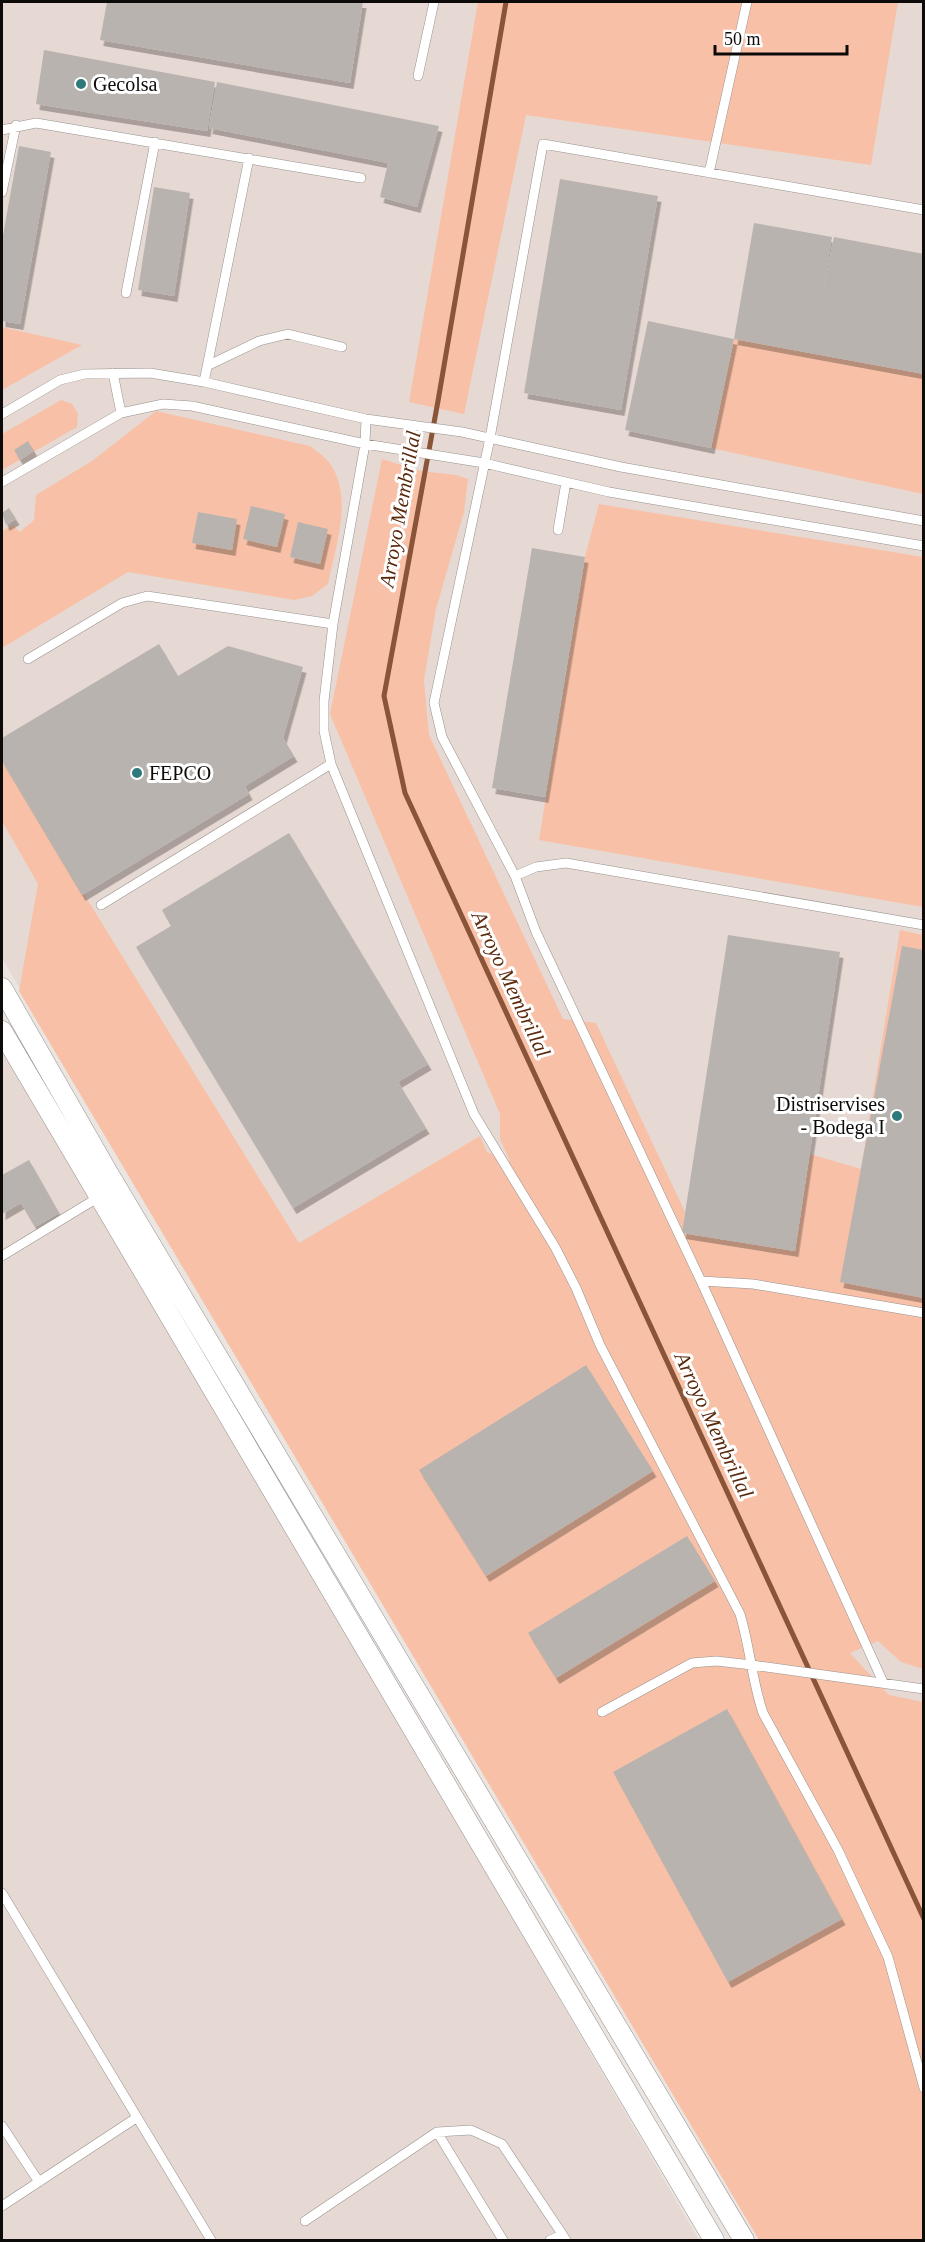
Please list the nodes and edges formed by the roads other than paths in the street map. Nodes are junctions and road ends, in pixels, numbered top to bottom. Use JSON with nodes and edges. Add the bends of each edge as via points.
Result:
{"nodes":[{"id":1,"x":434,"y":2,"type":"edge"},
{"id":2,"x":747,"y":2,"type":"edge"},
{"id":3,"x":418,"y":76,"type":"dead end"},
{"id":4,"x":16,"y":125,"type":"junction"},
{"id":5,"x":2,"y":130,"type":"edge"},
{"id":6,"x":155,"y":142,"type":"junction"},
{"id":7,"x":249,"y":158,"type":"junction"},
{"id":8,"x":709,"y":173,"type":"junction"},
{"id":9,"x":362,"y":178,"type":"dead end"},
{"id":10,"x":2,"y":192,"type":"edge"},
{"id":11,"x":924,"y":210,"type":"edge"},
{"id":12,"x":126,"y":293,"type":"dead end"},
{"id":13,"x":342,"y":347,"type":"dead end"},
{"id":14,"x":209,"y":365,"type":"junction"},
{"id":15,"x":113,"y":373,"type":"junction"},
{"id":16,"x":204,"y":382,"type":"junction"},
{"id":17,"x":121,"y":413,"type":"junction"},
{"id":18,"x":2,"y":414,"type":"edge"},
{"id":19,"x":366,"y":419,"type":"junction"},
{"id":20,"x":490,"y":438,"type":"junction"},
{"id":21,"x":365,"y":444,"type":"junction"},
{"id":22,"x":484,"y":463,"type":"junction"},
{"id":23,"x":2,"y":482,"type":"edge"},
{"id":24,"x":566,"y":482,"type":"junction"},
{"id":25,"x":924,"y":521,"type":"edge"},
{"id":26,"x":558,"y":530,"type":"dead end"},
{"id":27,"x":924,"y":546,"type":"edge"},
{"id":28,"x":333,"y":624,"type":"junction"},
{"id":29,"x":28,"y":659,"type":"dead end"},
{"id":30,"x":331,"y":764,"type":"junction"},
{"id":31,"x":515,"y":876,"type":"junction"},
{"id":32,"x":101,"y":905,"type":"dead end"},
{"id":33,"x":924,"y":924,"type":"edge"},
{"id":34,"x":2,"y":988,"type":"edge"},
{"id":35,"x":2,"y":1031,"type":"edge"},
{"id":36,"x":99,"y":1197,"type":"junction"},
{"id":37,"x":2,"y":1256,"type":"edge"},
{"id":38,"x":701,"y":1281,"type":"junction"},
{"id":39,"x":924,"y":1313,"type":"edge"},
{"id":40,"x":348,"y":1576,"type":"junction"},
{"id":41,"x":330,"y":1588,"type":"junction"},
{"id":42,"x":752,"y":1665,"type":"junction"},
{"id":43,"x":883,"y":1682,"type":"junction"},
{"id":44,"x":924,"y":1689,"type":"edge"},
{"id":45,"x":602,"y":1712,"type":"dead end"},
{"id":46,"x":2,"y":1893,"type":"edge"},
{"id":47,"x":924,"y":2088,"type":"edge"},
{"id":48,"x":136,"y":2118,"type":"junction"},
{"id":49,"x":2,"y":2126,"type":"edge"},
{"id":50,"x":437,"y":2132,"type":"junction"},
{"id":51,"x":39,"y":2181,"type":"junction"},
{"id":52,"x":2,"y":2206,"type":"edge"},
{"id":53,"x":305,"y":2221,"type":"dead end"},
{"id":54,"x":564,"y":2238,"type":"edge"},
{"id":55,"x":211,"y":2241,"type":"edge"},
{"id":56,"x":503,"y":2241,"type":"edge"},
{"id":57,"x":550,"y":2241,"type":"edge"},
{"id":58,"x":714,"y":2241,"type":"edge"},
{"id":59,"x":744,"y":2241,"type":"edge"}],
"edges":[{"from":1,"to":3,"type":"lane"},
{"from":2,"to":8,"type":"lane"},
{"from":4,"to":5,"type":"lane"},
{"from":4,"to":6,"type":"lane","via":[[36,123]]},
{"from":4,"to":10,"type":"lane"},
{"from":6,"to":7,"type":"lane"},
{"from":6,"to":12,"type":"lane"},
{"from":7,"to":9,"type":"lane"},
{"from":7,"to":14,"type":"lane"},
{"from":8,"to":11,"type":"lane"},
{"from":8,"to":20,"type":"lane","via":[[543,144]]},
{"from":13,"to":14,"type":"lane","via":[[288,334],[259,341]]},
{"from":14,"to":16,"type":"lane"},
{"from":15,"to":16,"type":"lane","via":[[150,373]]},
{"from":15,"to":17,"type":"lane"},
{"from":15,"to":18,"type":"lane","via":[[60,380]]},
{"from":16,"to":19,"type":"lane"},
{"from":17,"to":21,"type":"lane","via":[[163,404],[192,406]]},
{"from":17,"to":23,"type":"lane"},
{"from":19,"to":20,"type":"lane"},
{"from":19,"to":21,"type":"lane"},
{"from":20,"to":22,"type":"lane"},
{"from":20,"to":25,"type":"lane","via":[[621,467]]},
{"from":21,"to":22,"type":"lane"},
{"from":21,"to":28,"type":"lane"},
{"from":22,"to":24,"type":"lane"},
{"from":22,"to":31,"type":"lane","via":[[434,703],[442,737]]},
{"from":24,"to":26,"type":"lane"},
{"from":24,"to":27,"type":"lane"},
{"from":28,"to":29,"type":"lane","via":[[147,596],[123,603]]},
{"from":28,"to":30,"type":"lane","via":[[324,711]]},
{"from":30,"to":32,"type":"lane"},
{"from":30,"to":42,"type":"lane","via":[[474,1114],[576,1288],[600,1345],[740,1614]]},
{"from":31,"to":33,"type":"lane","via":[[536,867],[566,863],[597,866]]},
{"from":31,"to":38,"type":"lane","via":[[536,932]]},
{"from":34,"to":40,"type":"street"},
{"from":35,"to":36,"type":"street"},
{"from":36,"to":37,"type":"lane"},
{"from":36,"to":41,"type":"street"},
{"from":38,"to":39,"type":"lane","via":[[753,1284]]},
{"from":38,"to":43,"type":"lane"},
{"from":40,"to":41,"type":"street"},
{"from":40,"to":59,"type":"street"},
{"from":41,"to":58,"type":"street"},
{"from":42,"to":43,"type":"lane"},
{"from":42,"to":45,"type":"lane","via":[[692,1663]]},
{"from":42,"to":47,"type":"lane","via":[[764,1713],[838,1850],[888,1958]]},
{"from":43,"to":44,"type":"lane"},
{"from":46,"to":48,"type":"lane"},
{"from":48,"to":51,"type":"lane"},
{"from":48,"to":55,"type":"lane"},
{"from":49,"to":51,"type":"lane"},
{"from":50,"to":53,"type":"lane"},
{"from":50,"to":54,"type":"lane","via":[[471,2130],[502,2144]]},
{"from":50,"to":56,"type":"lane"},
{"from":51,"to":52,"type":"lane"},
{"from":54,"to":57,"type":"lane"}]}
